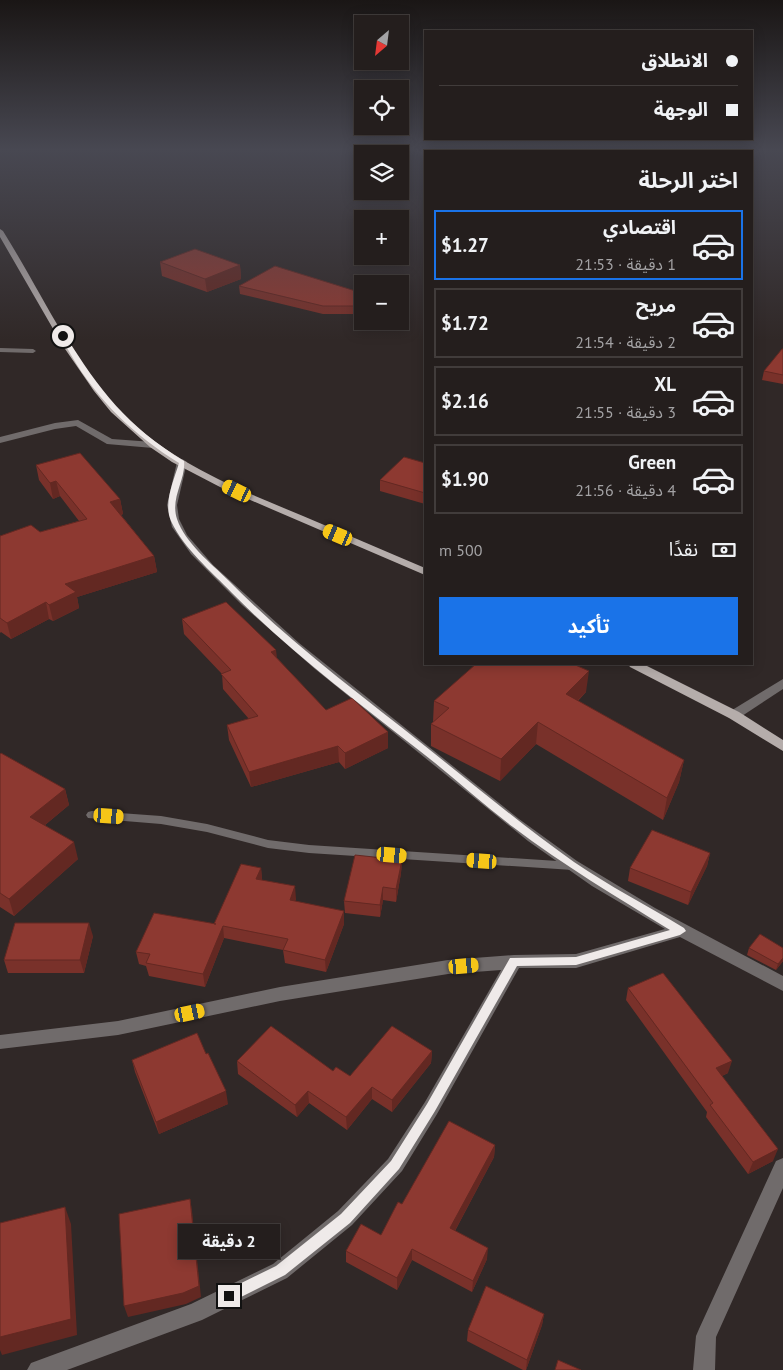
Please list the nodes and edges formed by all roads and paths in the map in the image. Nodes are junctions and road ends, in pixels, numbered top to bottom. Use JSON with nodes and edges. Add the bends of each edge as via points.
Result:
{"nodes":[{"id":1,"x":0,"y":231,"type":"edge"},
{"id":2,"x":0,"y":350,"type":"edge"},
{"id":3,"x":33,"y":351,"type":"dead end"},
{"id":4,"x":0,"y":440,"type":"edge"},
{"id":5,"x":154,"y":445,"type":"junction"},
{"id":6,"x":182,"y":462,"type":"junction"},
{"id":7,"x":424,"y":572,"type":"edge"},
{"id":8,"x":636,"y":665,"type":"edge"},
{"id":9,"x":783,"y":683,"type":"edge"},
{"id":10,"x":734,"y":715,"type":"junction"},
{"id":11,"x":783,"y":746,"type":"edge"},
{"id":12,"x":92,"y":815,"type":"dead end"},
{"id":13,"x":573,"y":866,"type":"junction"},
{"id":14,"x":680,"y":931,"type":"junction"},
{"id":15,"x":514,"y":962,"type":"junction"},
{"id":16,"x":783,"y":984,"type":"edge"},
{"id":17,"x":0,"y":1042,"type":"edge"},
{"id":18,"x":783,"y":1167,"type":"edge"},
{"id":19,"x":38,"y":1370,"type":"edge"},
{"id":20,"x":704,"y":1370,"type":"edge"}],
"edges":[{"from":1,"to":5,"type":"main road","via":[[81,367],[115,410]]},
{"from":2,"to":3,"type":"lane"},
{"from":4,"to":5,"type":"street","via":[[78,423],[110,442]]},
{"from":5,"to":6,"type":"main road"},
{"from":6,"to":7,"type":"main road","via":[[251,498]]},
{"from":6,"to":13,"type":"street","via":[[172,497],[174,519],[183,536],[208,565],[261,618],[334,680]]},
{"from":8,"to":10,"type":"main road"},
{"from":9,"to":10,"type":"street"},
{"from":10,"to":11,"type":"main road"},
{"from":12,"to":13,"type":"lane","via":[[161,820],[268,844],[309,849]]},
{"from":13,"to":14,"type":"street"},
{"from":14,"to":15,"type":"street","via":[[576,961]]},
{"from":14,"to":16,"type":"street"},
{"from":15,"to":17,"type":"street","via":[[448,967],[280,994],[118,1028]]},
{"from":15,"to":19,"type":"street","via":[[395,1165],[345,1218],[280,1270],[195,1313]]},
{"from":18,"to":20,"type":"street","via":[[706,1336]]}]}
